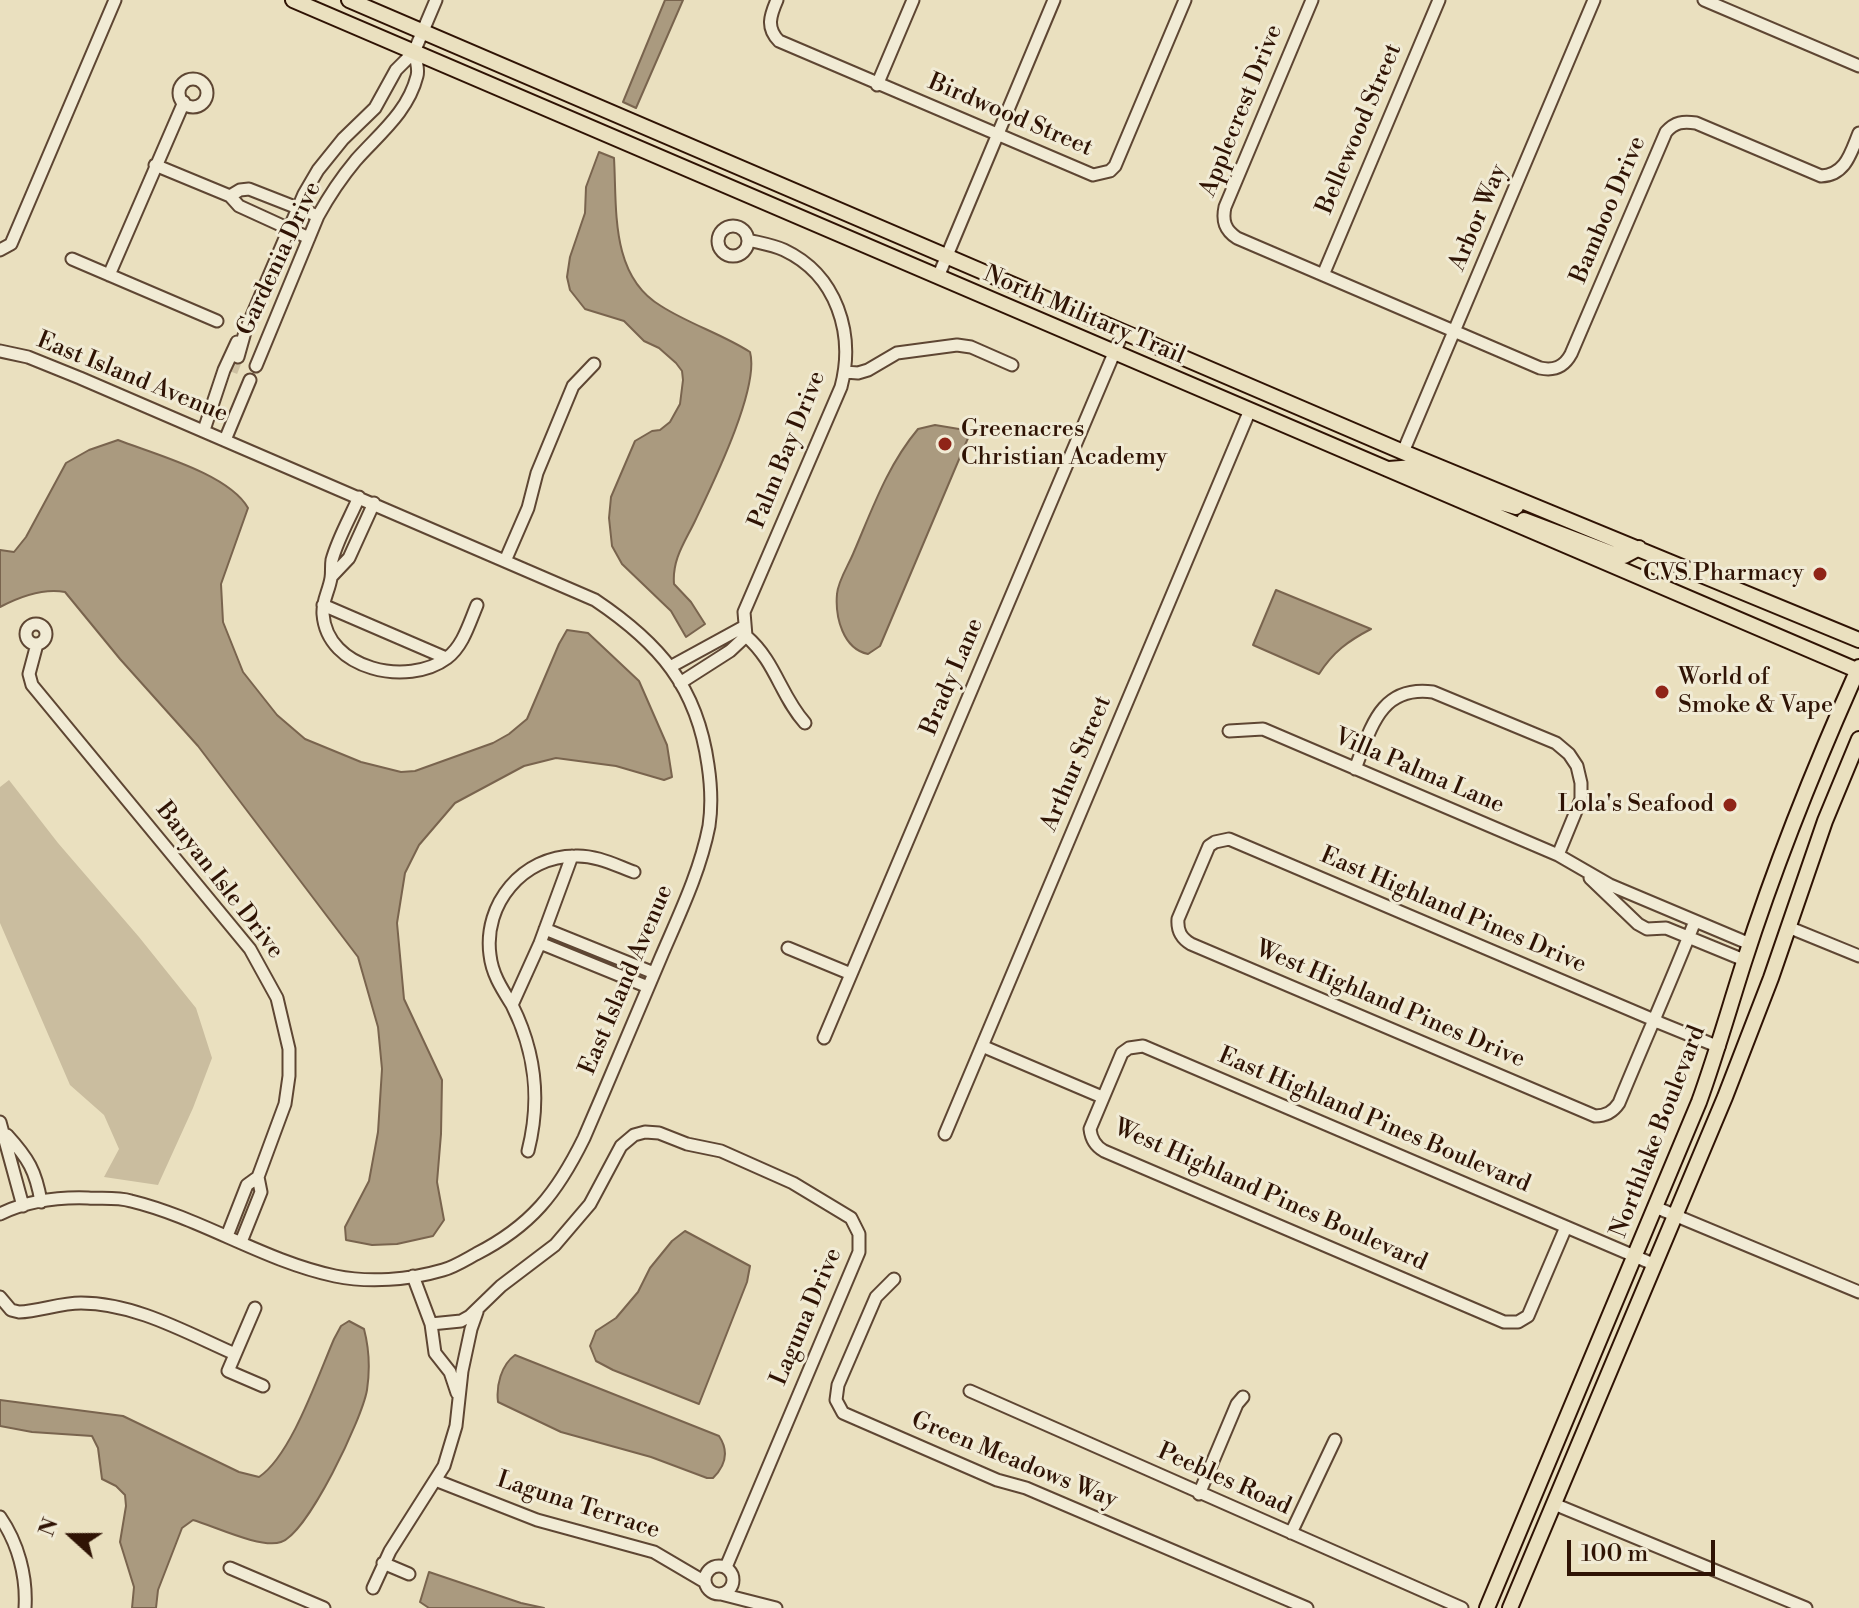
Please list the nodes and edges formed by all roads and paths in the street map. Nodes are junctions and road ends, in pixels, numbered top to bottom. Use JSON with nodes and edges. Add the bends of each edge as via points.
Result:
{"nodes":[{"id":1,"x":115,"y":0,"type":"edge"},
{"id":2,"x":293,"y":0,"type":"edge"},
{"id":3,"x":349,"y":0,"type":"edge"},
{"id":4,"x":436,"y":0,"type":"edge"},
{"id":5,"x":777,"y":0,"type":"edge"},
{"id":6,"x":913,"y":0,"type":"edge"},
{"id":7,"x":1054,"y":0,"type":"edge"},
{"id":8,"x":1185,"y":0,"type":"edge"},
{"id":9,"x":1312,"y":0,"type":"edge"},
{"id":10,"x":1439,"y":0,"type":"edge"},
{"id":11,"x":1594,"y":0,"type":"edge"},
{"id":12,"x":1704,"y":0,"type":"edge"},
{"id":13,"x":423,"y":32,"type":"junction"},
{"id":14,"x":414,"y":52,"type":"junction"},
{"id":15,"x":1859,"y":66,"type":"edge"},
{"id":16,"x":877,"y":85,"type":"junction"},
{"id":17,"x":184,"y":102,"type":"dead end"},
{"id":18,"x":1859,"y":133,"type":"edge"},
{"id":19,"x":997,"y":136,"type":"junction"},
{"id":20,"x":155,"y":165,"type":"junction"},
{"id":21,"x":230,"y":196,"type":"junction"},
{"id":22,"x":297,"y":208,"type":"junction"},
{"id":23,"x":318,"y":216,"type":"junction"},
{"id":24,"x":289,"y":228,"type":"junction"},
{"id":25,"x":309,"y":238,"type":"junction"},
{"id":26,"x":748,"y":240,"type":"dead end"},
{"id":27,"x":0,"y":250,"type":"edge"},
{"id":28,"x":946,"y":257,"type":"junction"},
{"id":29,"x":72,"y":259,"type":"dead end"},
{"id":30,"x":109,"y":275,"type":"junction"},
{"id":31,"x":1323,"y":275,"type":"junction"},
{"id":32,"x":938,"y":277,"type":"junction"},
{"id":33,"x":217,"y":321,"type":"dead end"},
{"id":34,"x":1455,"y":331,"type":"junction"},
{"id":35,"x":245,"y":332,"type":"junction"},
{"id":36,"x":1123,"y":332,"type":"junction"},
{"id":37,"x":266,"y":341,"type":"junction"},
{"id":38,"x":0,"y":351,"type":"edge"},
{"id":39,"x":1114,"y":353,"type":"junction"},
{"id":40,"x":238,"y":357,"type":"tunnel mouth"},
{"id":41,"x":594,"y":364,"type":"dead end"},
{"id":42,"x":1012,"y":365,"type":"dead end"},
{"id":43,"x":256,"y":366,"type":"dead end"},
{"id":44,"x":232,"y":372,"type":"tunnel mouth"},
{"id":45,"x":845,"y":372,"type":"junction"},
{"id":46,"x":250,"y":380,"type":"dead end"},
{"id":47,"x":215,"y":402,"type":"junction"},
{"id":48,"x":1250,"y":410,"type":"junction"},
{"id":49,"x":234,"y":417,"type":"junction"},
{"id":50,"x":1285,"y":425,"type":"junction"},
{"id":51,"x":204,"y":430,"type":"junction"},
{"id":52,"x":225,"y":440,"type":"junction"},
{"id":53,"x":246,"y":449,"type":"junction"},
{"id":54,"x":1403,"y":452,"type":"junction"},
{"id":55,"x":1389,"y":469,"type":"junction"},
{"id":56,"x":359,"y":497,"type":"junction"},
{"id":57,"x":374,"y":503,"type":"junction"},
{"id":58,"x":1532,"y":506,"type":"junction"},
{"id":59,"x":1500,"y":517,"type":"junction"},
{"id":60,"x":1639,"y":548,"type":"junction"},
{"id":61,"x":505,"y":561,"type":"junction"},
{"id":62,"x":332,"y":576,"type":"junction"},
{"id":63,"x":323,"y":605,"type":"junction"},
{"id":64,"x":477,"y":605,"type":"dead end"},
{"id":65,"x":746,"y":631,"type":"junction"},
{"id":66,"x":1859,"y":640,"type":"edge"},
{"id":67,"x":37,"y":644,"type":"dead end"},
{"id":68,"x":446,"y":658,"type":"junction"},
{"id":69,"x":670,"y":667,"type":"junction"},
{"id":70,"x":1858,"y":669,"type":"edge"},
{"id":71,"x":680,"y":683,"type":"junction"},
{"id":72,"x":805,"y":723,"type":"dead end"},
{"id":73,"x":1229,"y":731,"type":"dead end"},
{"id":74,"x":1859,"y":739,"type":"edge"},
{"id":75,"x":1355,"y":769,"type":"junction"},
{"id":76,"x":1558,"y":855,"type":"junction"},
{"id":77,"x":572,"y":856,"type":"junction"},
{"id":78,"x":634,"y":872,"type":"dead end"},
{"id":79,"x":1588,"y":874,"type":"junction"},
{"id":80,"x":1192,"y":884,"type":"joint"},
{"id":81,"x":1695,"y":921,"type":"junction"},
{"id":82,"x":1788,"y":927,"type":"junction"},
{"id":83,"x":545,"y":929,"type":"junction"},
{"id":84,"x":1689,"y":937,"type":"junction"},
{"id":85,"x":540,"y":943,"type":"junction"},
{"id":86,"x":1750,"y":944,"type":"junction"},
{"id":87,"x":788,"y":948,"type":"dead end"},
{"id":88,"x":1859,"y":956,"type":"edge"},
{"id":89,"x":1744,"y":960,"type":"junction"},
{"id":90,"x":654,"y":973,"type":"junction"},
{"id":91,"x":851,"y":974,"type":"junction"},
{"id":92,"x":648,"y":987,"type":"junction"},
{"id":93,"x":512,"y":1005,"type":"junction"},
{"id":94,"x":1654,"y":1020,"type":"junction"},
{"id":95,"x":824,"y":1038,"type":"dead end"},
{"id":96,"x":982,"y":1046,"type":"junction"},
{"id":97,"x":1719,"y":1047,"type":"junction"},
{"id":98,"x":1102,"y":1097,"type":"junction"},
{"id":99,"x":2,"y":1126,"type":"edge"},
{"id":100,"x":945,"y":1134,"type":"dead end"},
{"id":101,"x":528,"y":1151,"type":"dead end"},
{"id":102,"x":258,"y":1177,"type":"junction"},
{"id":103,"x":41,"y":1202,"type":"junction"},
{"id":104,"x":23,"y":1206,"type":"junction"},
{"id":105,"x":1655,"y":1207,"type":"junction"},
{"id":106,"x":0,"y":1214,"type":"edge"},
{"id":107,"x":1673,"y":1215,"type":"junction"},
{"id":108,"x":1566,"y":1227,"type":"junction"},
{"id":109,"x":227,"y":1236,"type":"junction"},
{"id":110,"x":241,"y":1242,"type":"junction"},
{"id":111,"x":1634,"y":1256,"type":"junction"},
{"id":112,"x":1653,"y":1264,"type":"junction"},
{"id":113,"x":413,"y":1276,"type":"junction"},
{"id":114,"x":894,"y":1279,"type":"dead end"},
{"id":115,"x":1859,"y":1292,"type":"edge"},
{"id":116,"x":0,"y":1297,"type":"edge"},
{"id":117,"x":255,"y":1308,"type":"dead end"},
{"id":118,"x":6,"y":1309,"type":"edge"},
{"id":119,"x":478,"y":1310,"type":"junction"},
{"id":120,"x":431,"y":1324,"type":"junction"},
{"id":121,"x":235,"y":1354,"type":"junction"},
{"id":122,"x":263,"y":1386,"type":"dead end"},
{"id":123,"x":970,"y":1391,"type":"dead end"},
{"id":124,"x":458,"y":1397,"type":"junction"},
{"id":125,"x":1243,"y":1397,"type":"dead end"},
{"id":126,"x":1335,"y":1440,"type":"dead end"},
{"id":127,"x":435,"y":1480,"type":"junction"},
{"id":128,"x":1199,"y":1494,"type":"junction"},
{"id":129,"x":1554,"y":1504,"type":"junction"},
{"id":130,"x":0,"y":1517,"type":"edge"},
{"id":131,"x":1291,"y":1533,"type":"junction"},
{"id":132,"x":383,"y":1563,"type":"junction"},
{"id":133,"x":726,"y":1567,"type":"junction"},
{"id":134,"x":230,"y":1568,"type":"dead end"},
{"id":135,"x":409,"y":1574,"type":"dead end"},
{"id":136,"x":705,"y":1582,"type":"junction"},
{"id":137,"x":373,"y":1588,"type":"dead end"},
{"id":138,"x":721,"y":1594,"type":"junction"},
{"id":139,"x":25,"y":1608,"type":"edge"},
{"id":140,"x":324,"y":1608,"type":"edge"},
{"id":141,"x":776,"y":1608,"type":"edge"},
{"id":142,"x":1307,"y":1608,"type":"edge"},
{"id":143,"x":1462,"y":1608,"type":"edge"},
{"id":144,"x":1487,"y":1608,"type":"edge"},
{"id":145,"x":1510,"y":1608,"type":"edge"},
{"id":146,"x":1806,"y":1608,"type":"edge"}],
"edges":[{"from":1,"to":27,"type":"street","via":[[11,244]]},
{"from":2,"to":14,"type":"main road","name":"North Military Trail"},
{"from":3,"to":13,"type":"main road","name":"North Military Trail"},
{"from":4,"to":13,"type":"street","name":"Gardenia Drive"},
{"from":5,"to":16,"type":"street","name":"Birdwood Street","via":[[770,20],[779,41]]},
{"from":6,"to":16,"type":"street"},
{"from":7,"to":19,"type":"street"},
{"from":8,"to":19,"type":"street","name":"Birdwood Street","via":[[1110,171],[1086,174]]},
{"from":9,"to":31,"type":"street","name":"Applecrest Drive","via":[[1223,214],[1226,228],[1237,238]]},
{"from":10,"to":31,"type":"street","name":"Bellewood Street"},
{"from":11,"to":34,"type":"street","name":"Arbor Way"},
{"from":12,"to":15,"type":"street"},
{"from":13,"to":14,"type":"street","name":"Gardenia Drive"},
{"from":13,"to":28,"type":"main road","name":"North Military Trail"},
{"from":14,"to":22,"type":"street","name":"Gardenia Drive","via":[[396,70],[375,108],[318,170]]},
{"from":14,"to":23,"type":"street","name":"Gardenia Drive","via":[[418,74],[408,98]]},
{"from":14,"to":32,"type":"main road","name":"North Military Trail"},
{"from":16,"to":19,"type":"street","name":"Birdwood Street"},
{"from":17,"to":20,"type":"street"},
{"from":18,"to":34,"type":"street","name":"Bamboo Drive","via":[[1836,174],[1821,176],[1696,123],[1677,123],[1666,132],[1568,360],[1555,369],[1540,368]]},
{"from":19,"to":28,"type":"street"},
{"from":20,"to":21,"type":"street"},
{"from":20,"to":30,"type":"street"},
{"from":21,"to":22,"type":"street","via":[[249,189]]},
{"from":21,"to":24,"type":"street","via":[[239,206]]},
{"from":22,"to":23,"type":"street"},
{"from":22,"to":24,"type":"street","name":"Gardenia Drive"},
{"from":23,"to":25,"type":"street","name":"Gardenia Drive"},
{"from":24,"to":25,"type":"street"},
{"from":24,"to":35,"type":"street","name":"Gardenia Drive"},
{"from":25,"to":37,"type":"street","name":"Gardenia Drive"},
{"from":26,"to":45,"type":"street","name":"Palm Bay Drive","via":[[796,257],[829,290],[845,333]]},
{"from":28,"to":32,"type":"street"},
{"from":28,"to":36,"type":"main road","name":"North Military Trail"},
{"from":29,"to":30,"type":"street"},
{"from":30,"to":33,"type":"street"},
{"from":31,"to":34,"type":"street","name":"Applecrest Drive"},
{"from":32,"to":39,"type":"main road","name":"North Military Trail"},
{"from":34,"to":54,"type":"street","name":"Arbor Way"},
{"from":35,"to":37,"type":"street"},
{"from":35,"to":40,"type":"street","name":"Gardenia Drive"},
{"from":35,"to":47,"type":"street","name":"Gardenia Drive","via":[[224,370]]},
{"from":36,"to":39,"type":"street","name":"Brady Lane"},
{"from":36,"to":54,"type":"main road","name":"North Military Trail"},
{"from":37,"to":43,"type":"street","name":"Gardenia Drive"},
{"from":38,"to":51,"type":"street","name":"East Island Avenue","via":[[41,362]]},
{"from":39,"to":48,"type":"main road","name":"North Military Trail"},
{"from":39,"to":91,"type":"street","name":"Brady Lane"},
{"from":41,"to":61,"type":"street","via":[[573,386]]},
{"from":42,"to":45,"type":"street","via":[[957,345],[897,353],[868,370]]},
{"from":44,"to":47,"type":"street","name":"Gardenia Drive"},
{"from":45,"to":65,"type":"street","name":"Palm Bay Drive","via":[[744,612]]},
{"from":46,"to":49,"type":"street"},
{"from":47,"to":51,"type":"street","name":"Gardenia Drive"},
{"from":48,"to":50,"type":"main road","name":"North Military Trail"},
{"from":48,"to":96,"type":"street","name":"Arthur Street"},
{"from":49,"to":52,"type":"street"},
{"from":49,"to":53,"type":"street","name":"East Island Avenue"},
{"from":50,"to":54,"type":"main road","via":[[1303,424],[1379,455]]},
{"from":50,"to":55,"type":"main road","name":"North Military Trail"},
{"from":51,"to":52,"type":"street","name":"East Island Avenue"},
{"from":52,"to":53,"type":"street","name":"East Island Avenue"},
{"from":53,"to":56,"type":"street","name":"East Island Avenue"},
{"from":54,"to":58,"type":"main road","name":"North Military Trail"},
{"from":55,"to":58,"type":"main road","via":[[1414,467],[1511,507]]},
{"from":55,"to":59,"type":"main road","name":"North Military Trail"},
{"from":56,"to":57,"type":"street","name":"East Island Avenue"},
{"from":56,"to":62,"type":"street","via":[[331,563]]},
{"from":57,"to":61,"type":"street","name":"East Island Avenue"},
{"from":57,"to":62,"type":"street","via":[[349,558]]},
{"from":58,"to":60,"type":"main road","name":"North Military Trail"},
{"from":59,"to":60,"type":"main road","via":[[1537,523],[1624,556]]},
{"from":59,"to":70,"type":"main road","name":"North Military Trail"},
{"from":60,"to":66,"type":"main road","name":"North Military Trail"},
{"from":61,"to":69,"type":"street","name":"East Island Avenue","via":[[595,600],[631,625]]},
{"from":62,"to":63,"type":"street"},
{"from":63,"to":68,"type":"street"},
{"from":63,"to":68,"type":"street","via":[[330,635],[347,654],[370,667],[409,672]]},
{"from":64,"to":68,"type":"street","via":[[463,639]]},
{"from":65,"to":69,"type":"street"},
{"from":65,"to":71,"type":"street","via":[[730,651]]},
{"from":65,"to":72,"type":"street"},
{"from":67,"to":102,"type":"street","name":"Banyan Isle Drive","via":[[29,674],[32,685],[250,949],[277,998],[289,1049],[289,1076],[285,1104]]},
{"from":69,"to":71,"type":"street","name":"East Island Avenue"},
{"from":70,"to":86,"type":"main road","name":"Northlake Boulevard"},
{"from":71,"to":90,"type":"street","name":"East Island Avenue","via":[[704,738],[711,786],[709,825],[695,876]]},
{"from":73,"to":75,"type":"street","name":"Villa Palma Lane","via":[[1263,729]]},
{"from":74,"to":82,"type":"main road","name":"Northlake Boulevard"},
{"from":75,"to":76,"type":"street","name":"Villa Palma Lane"},
{"from":75,"to":76,"type":"street","via":[[1388,701],[1419,690],[1556,743],[1577,766],[1581,783],[1581,799]]},
{"from":76,"to":79,"type":"street","name":"Villa Palma Lane"},
{"from":77,"to":78,"type":"street"},
{"from":77,"to":83,"type":"street"},
{"from":77,"to":93,"type":"street","via":[[525,872],[493,916],[490,957]]},
{"from":79,"to":81,"type":"street","name":"Villa Palma Lane"},
{"from":79,"to":84,"type":"street","name":"Villa Palma Lane","via":[[1638,924]]},
{"from":80,"to":94,"type":"street","name":"East Highland Pines Drive","via":[[1209,846],[1229,839]]},
{"from":80,"to":94,"type":"street","name":"West Highland Pines Drive","via":[[1177,926],[1191,944],[1595,1116],[1615,1109]]},
{"from":81,"to":84,"type":"street"},
{"from":81,"to":86,"type":"street","name":"Villa Palma Lane"},
{"from":82,"to":88,"type":"street"},
{"from":82,"to":107,"type":"main road","name":"Northlake Boulevard","via":[[1725,1097]]},
{"from":83,"to":85,"type":"street"},
{"from":83,"to":90,"type":"street"},
{"from":84,"to":89,"type":"street","name":"Villa Palma Lane"},
{"from":84,"to":94,"type":"street"},
{"from":85,"to":92,"type":"street"},
{"from":85,"to":93,"type":"street"},
{"from":86,"to":89,"type":"main road","name":"Northlake Boulevard"},
{"from":87,"to":91,"type":"street"},
{"from":89,"to":97,"type":"main road","name":"Northlake Boulevard"},
{"from":90,"to":92,"type":"street","name":"East Island Avenue"},
{"from":91,"to":95,"type":"street","name":"Brady Lane"},
{"from":92,"to":113,"type":"street","name":"East Island Avenue","via":[[566,1175],[543,1204],[488,1248],[446,1270]]},
{"from":93,"to":101,"type":"street","via":[[534,1065],[536,1104]]},
{"from":94,"to":97,"type":"street","name":"East Highland Pines Drive"},
{"from":96,"to":98,"type":"street"},
{"from":96,"to":100,"type":"street","name":"Arthur Street"},
{"from":97,"to":105,"type":"main road","name":"Northlake Boulevard"},
{"from":98,"to":108,"type":"street","name":"East Highland Pines Boulevard","via":[[1122,1053],[1143,1046]]},
{"from":98,"to":108,"type":"street","name":"West Highland Pines Boulevard","via":[[1090,1129],[1104,1151],[1511,1323],[1528,1316]]},
{"from":99,"to":103,"type":"street","via":[[27,1156]]},
{"from":99,"to":104,"type":"street"},
{"from":102,"to":109,"type":"street","name":"Banyan Isle Drive","via":[[247,1185]]},
{"from":102,"to":110,"type":"street","name":"Banyan Isle Drive","via":[[261,1192]]},
{"from":103,"to":104,"type":"street","name":"East Island Avenue"},
{"from":103,"to":109,"type":"street","name":"East Island Avenue","via":[[58,1197],[127,1200]]},
{"from":104,"to":106,"type":"street","name":"East Island Avenue"},
{"from":105,"to":107,"type":"street"},
{"from":105,"to":111,"type":"main road","name":"Northlake Boulevard"},
{"from":107,"to":112,"type":"main road","name":"Northlake Boulevard"},
{"from":107,"to":115,"type":"street"},
{"from":108,"to":111,"type":"street","name":"East Highland Pines Boulevard"},
{"from":109,"to":110,"type":"street","name":"East Island Avenue"},
{"from":110,"to":113,"type":"street","name":"East Island Avenue","via":[[337,1277]]},
{"from":111,"to":112,"type":"street","name":"East Highland Pines Boulevard"},
{"from":111,"to":144,"type":"main road","name":"Northlake Boulevard"},
{"from":112,"to":129,"type":"main road","name":"Northlake Boulevard"},
{"from":113,"to":120,"type":"street"},
{"from":114,"to":142,"type":"street","name":"Green Meadows Way","via":[[876,1297],[838,1385],[836,1400],[843,1413]]},
{"from":116,"to":118,"type":"street"},
{"from":117,"to":121,"type":"street"},
{"from":118,"to":121,"type":"street","via":[[69,1303],[116,1306]]},
{"from":119,"to":120,"type":"street","name":"Laguna Drive","via":[[461,1321]]},
{"from":119,"to":124,"type":"street"},
{"from":119,"to":133,"type":"street","name":"Laguna Drive","via":[[574,1226],[621,1146],[645,1132],[721,1151],[793,1183],[851,1218],[859,1234],[859,1252]]},
{"from":120,"to":124,"type":"street","via":[[435,1353],[450,1372]]},
{"from":121,"to":122,"type":"street","via":[[228,1371]]},
{"from":123,"to":128,"type":"street","name":"Peebles Road"},
{"from":124,"to":127,"type":"street","via":[[449,1451]]},
{"from":125,"to":128,"type":"street"},
{"from":126,"to":131,"type":"street"},
{"from":127,"to":132,"type":"street"},
{"from":127,"to":136,"type":"street","name":"Laguna Terrace","via":[[537,1520],[654,1552]]},
{"from":128,"to":131,"type":"street","name":"Peebles Road"},
{"from":129,"to":145,"type":"main road","name":"Northlake Boulevard"},
{"from":129,"to":146,"type":"street"},
{"from":130,"to":139,"type":"street","via":[[19,1558]]},
{"from":131,"to":143,"type":"street","name":"Peebles Road"},
{"from":132,"to":135,"type":"street"},
{"from":132,"to":137,"type":"street"},
{"from":133,"to":136,"type":"street","via":[[709,1569]]},
{"from":133,"to":138,"type":"street","via":[[733,1584]]},
{"from":134,"to":140,"type":"street"},
{"from":136,"to":138,"type":"street","name":"Laguna Terrace"},
{"from":138,"to":141,"type":"street","name":"Laguna Terrace"}]}
